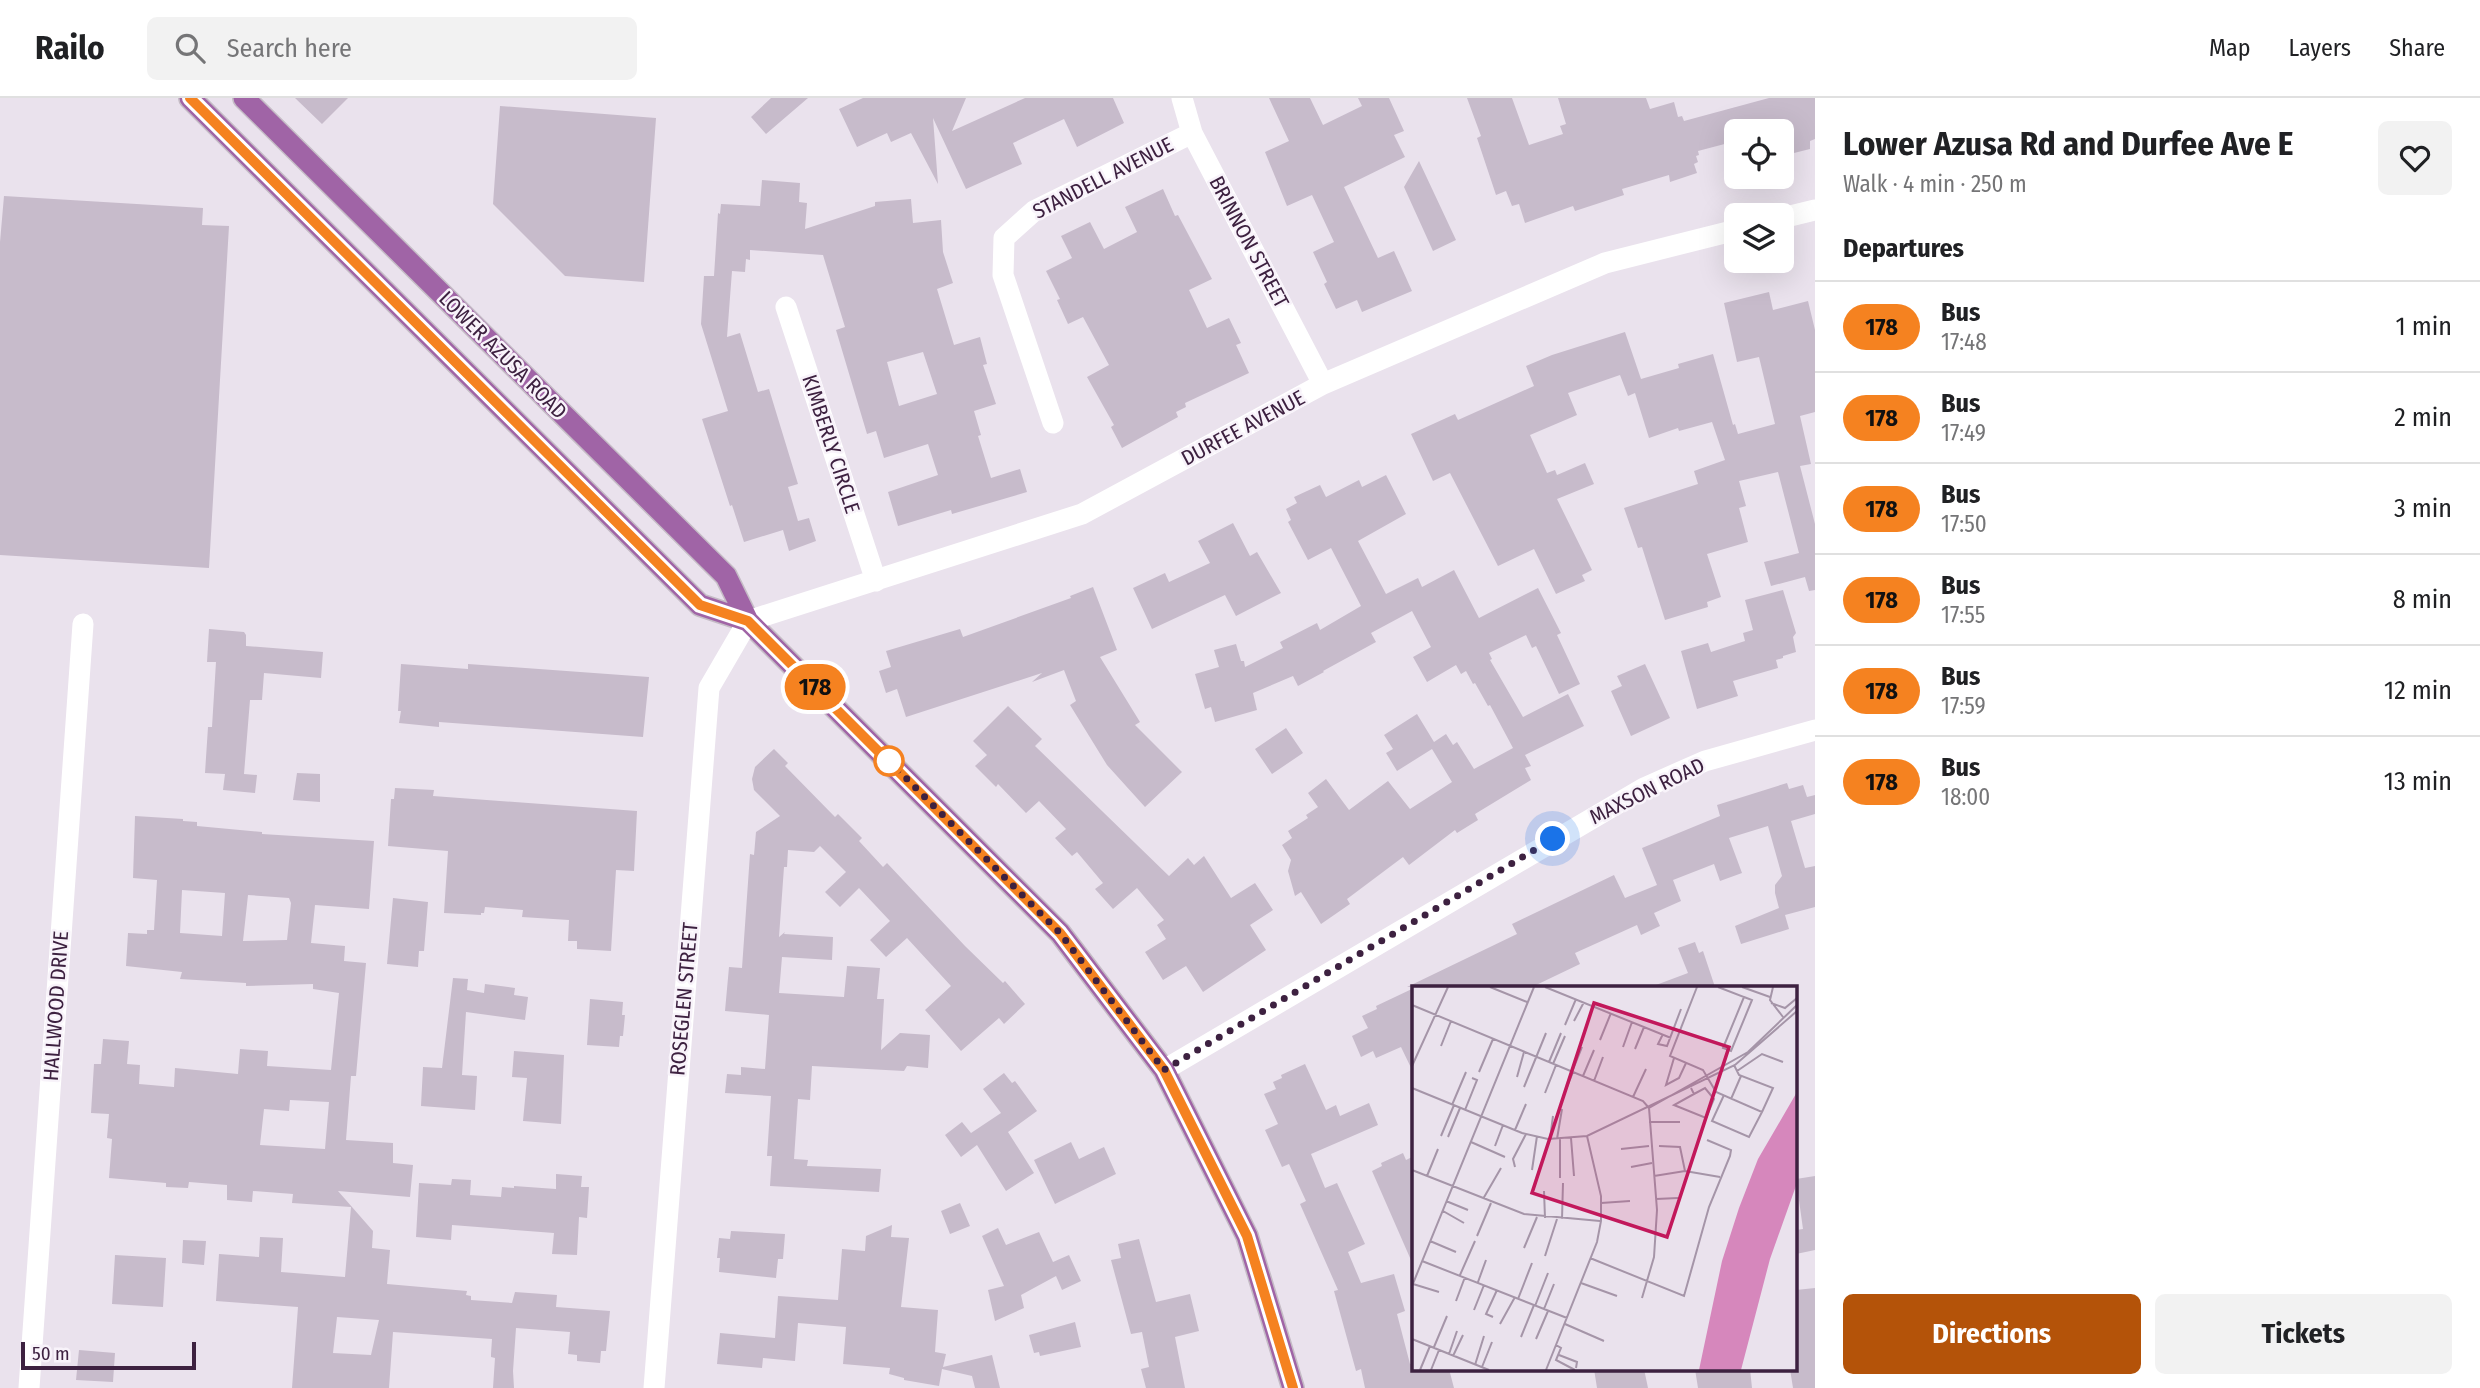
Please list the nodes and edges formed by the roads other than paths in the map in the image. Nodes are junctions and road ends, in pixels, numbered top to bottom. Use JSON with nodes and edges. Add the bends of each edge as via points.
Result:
{"nodes":[{"id":1,"x":190,"y":98,"type":"edge"},
{"id":2,"x":244,"y":98,"type":"edge"},
{"id":3,"x":1182,"y":98,"type":"edge"},
{"id":4,"x":1192,"y":133,"type":"junction"},
{"id":5,"x":1815,"y":210,"type":"edge"},
{"id":6,"x":1794,"y":215,"type":"edge"},
{"id":7,"x":1724,"y":233,"type":"edge"},
{"id":8,"x":786,"y":307,"type":"dead end"},
{"id":9,"x":1324,"y":384,"type":"junction"},
{"id":10,"x":1053,"y":423,"type":"dead end"},
{"id":11,"x":876,"y":581,"type":"junction"},
{"id":12,"x":748,"y":621,"type":"junction"},
{"id":13,"x":83,"y":624,"type":"dead end"},
{"id":14,"x":1815,"y":730,"type":"edge"},
{"id":15,"x":1164,"y":1070,"type":"junction"},
{"id":16,"x":29,"y":1388,"type":"edge"},
{"id":17,"x":654,"y":1388,"type":"edge"},
{"id":18,"x":1293,"y":1388,"type":"edge"}],
"edges":[{"from":1,"to":12,"type":"main road","name":"LOWER AZUSA ROAD","via":[[700,605]]},
{"from":2,"to":12,"type":"main road","name":"LOWER AZUSA ROAD","via":[[726,576]]},
{"from":3,"to":4,"type":"street","name":"BRINNON STREET"},
{"from":4,"to":9,"type":"street","name":"BRINNON STREET"},
{"from":4,"to":10,"type":"street","name":"STANDELL AVENUE","via":[[1034,211],[1004,239],[1003,275]]},
{"from":5,"to":6,"type":"street"},
{"from":7,"to":9,"type":"street","name":"DURFEE AVENUE","via":[[1605,263]]},
{"from":8,"to":11,"type":"street","name":"KIMBERLY CIRCLE"},
{"from":9,"to":11,"type":"street","name":"DURFEE AVENUE","via":[[1082,514]]},
{"from":11,"to":12,"type":"street","name":"DURFEE AVENUE"},
{"from":12,"to":15,"type":"main road","name":"LOWER AZUSA ROAD","via":[[1060,933]]},
{"from":12,"to":17,"type":"street","name":"ROSEGLEN STREET","via":[[709,688]]},
{"from":13,"to":16,"type":"street","name":"HALLWOOD DRIVE"},
{"from":14,"to":15,"type":"street","name":"MAXSON ROAD","via":[[1705,761],[1644,788]]},
{"from":15,"to":18,"type":"main road","name":"LOWER AZUSA ROAD","via":[[1247,1236]]}]}
